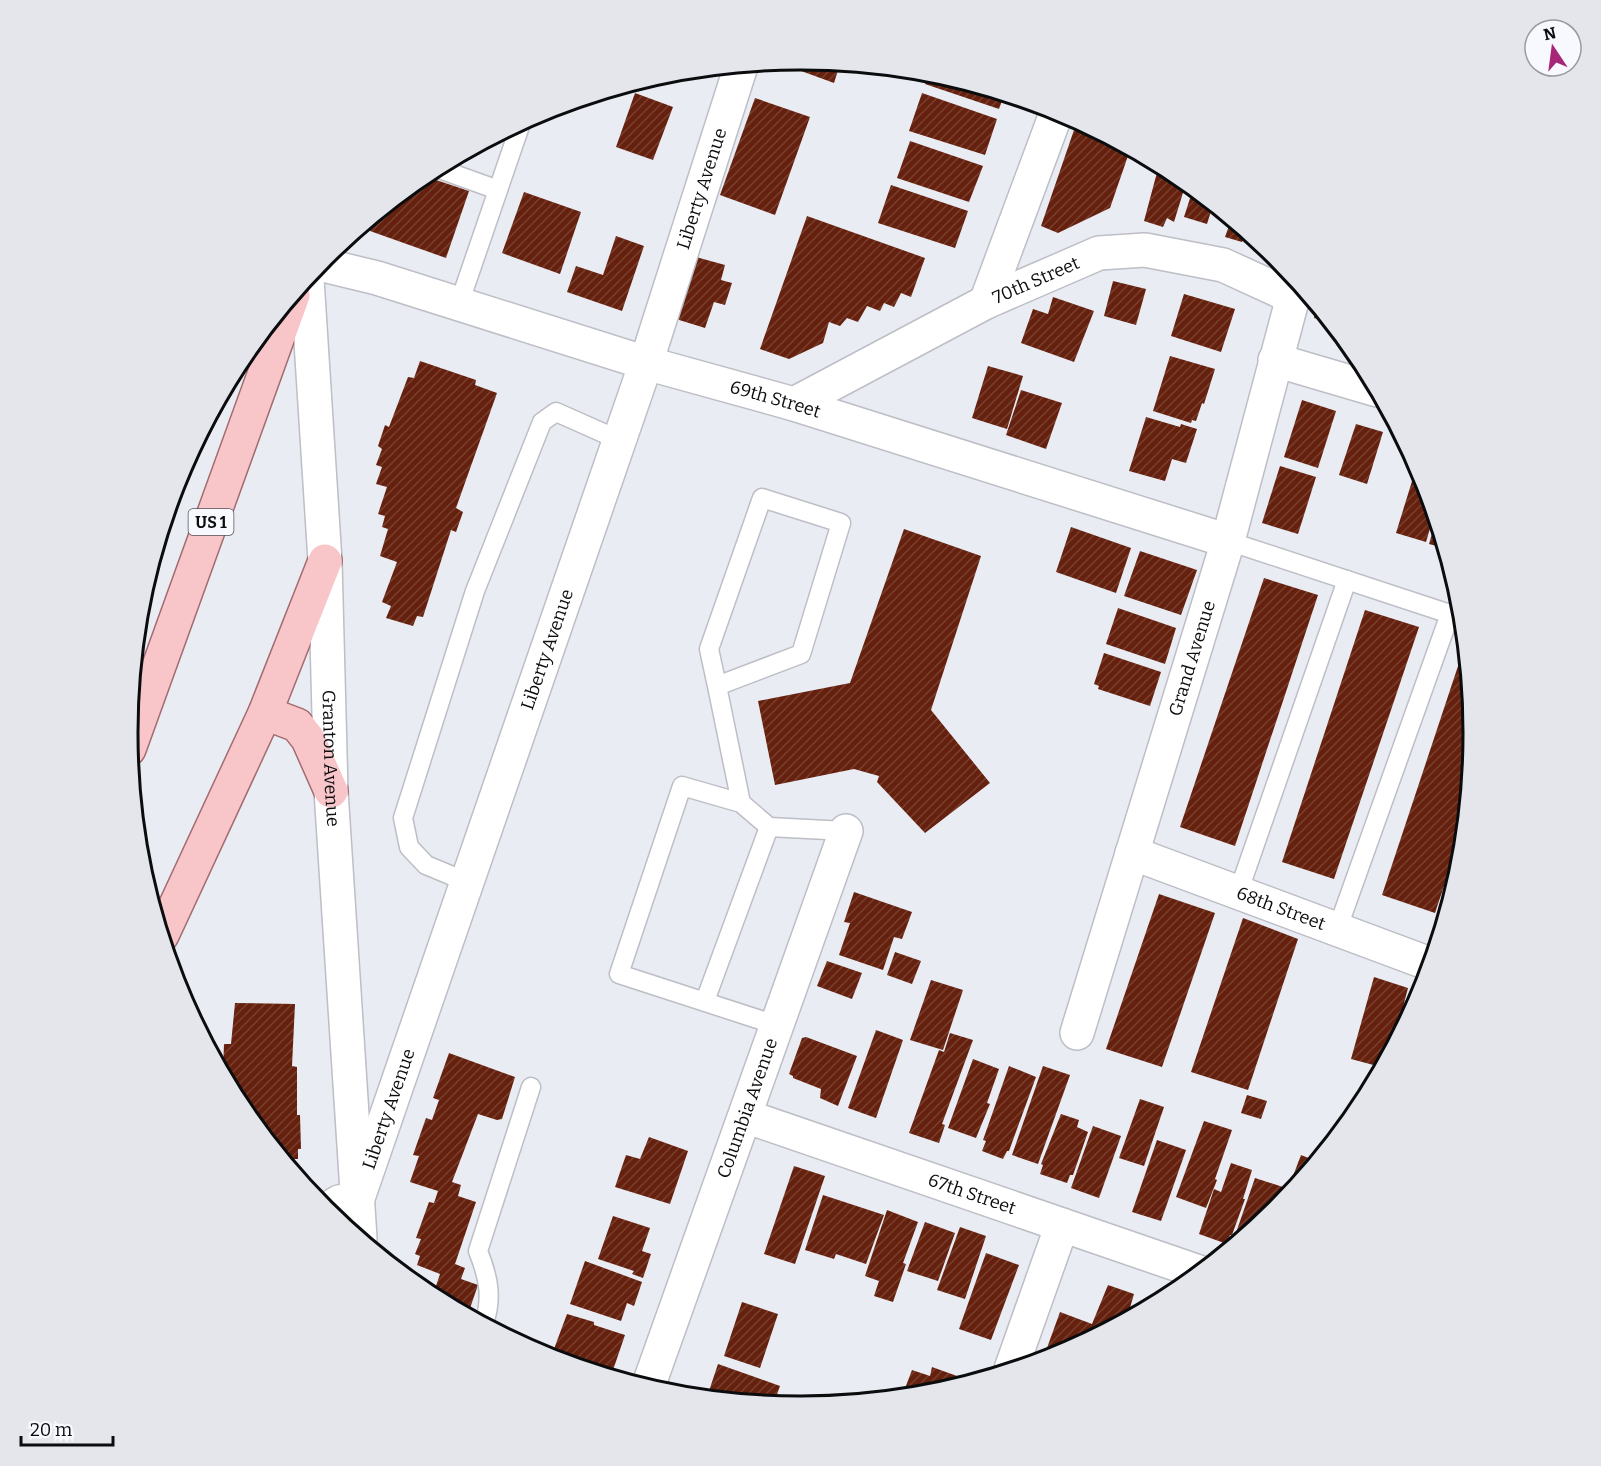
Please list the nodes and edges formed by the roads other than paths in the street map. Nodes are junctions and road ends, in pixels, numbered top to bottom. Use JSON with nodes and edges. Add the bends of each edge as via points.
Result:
{"nodes":[{"id":1,"x":739,"y":74,"type":"edge"},
{"id":2,"x":1053,"y":121,"type":"edge"},
{"id":3,"x":517,"y":134,"type":"edge"},
{"id":4,"x":448,"y":172,"type":"edge"},
{"id":5,"x":498,"y":190,"type":"junction"},
{"id":6,"x":330,"y":267,"type":"edge"},
{"id":7,"x":1292,"y":289,"type":"edge"},
{"id":8,"x":308,"y":290,"type":"edge"},
{"id":9,"x":1295,"y":291,"type":"edge"},
{"id":10,"x":986,"y":302,"type":"junction"},
{"id":11,"x":459,"y":304,"type":"junction"},
{"id":12,"x":285,"y":318,"type":"edge"},
{"id":13,"x":1275,"y":360,"type":"junction"},
{"id":14,"x":646,"y":363,"type":"junction"},
{"id":15,"x":1364,"y":386,"type":"edge"},
{"id":16,"x":794,"y":404,"type":"junction"},
{"id":17,"x":619,"y":440,"type":"junction"},
{"id":18,"x":1228,"y":541,"type":"junction"},
{"id":19,"x":325,"y":561,"type":"junction"},
{"id":20,"x":1347,"y":580,"type":"junction"},
{"id":21,"x":1452,"y":615,"type":"edge"},
{"id":22,"x":1453,"y":623,"type":"edge"},
{"id":23,"x":717,"y":686,"type":"junction"},
{"id":24,"x":265,"y":713,"type":"junction"},
{"id":25,"x":138,"y":723,"type":"edge"},
{"id":26,"x":331,"y":791,"type":"junction"},
{"id":27,"x":741,"y":803,"type":"junction"},
{"id":28,"x":769,"y":827,"type":"junction"},
{"id":29,"x":846,"y":831,"type":"joint"},
{"id":30,"x":1132,"y":853,"type":"junction"},
{"id":31,"x":467,"y":882,"type":"junction"},
{"id":32,"x":1238,"y":893,"type":"junction"},
{"id":33,"x":167,"y":925,"type":"edge"},
{"id":34,"x":1337,"y":930,"type":"junction"},
{"id":35,"x":1422,"y":961,"type":"edge"},
{"id":36,"x":705,"y":1001,"type":"junction"},
{"id":37,"x":776,"y":1025,"type":"junction"},
{"id":38,"x":1077,"y":1033,"type":"dead end"},
{"id":39,"x":531,"y":1088,"type":"dead end"},
{"id":40,"x":746,"y":1116,"type":"junction"},
{"id":41,"x":358,"y":1198,"type":"junction"},
{"id":42,"x":335,"y":1204,"type":"edge"},
{"id":43,"x":1062,"y":1225,"type":"junction"},
{"id":44,"x":359,"y":1227,"type":"edge"},
{"id":45,"x":1190,"y":1269,"type":"edge"},
{"id":46,"x":487,"y":1316,"type":"edge"},
{"id":47,"x":1014,"y":1360,"type":"edge"},
{"id":48,"x":651,"y":1378,"type":"edge"}],
"edges":[{"from":1,"to":14,"type":"street","name":"Liberty Avenue"},
{"from":2,"to":10,"type":"street"},
{"from":3,"to":5,"type":"lane"},
{"from":4,"to":5,"type":"lane"},
{"from":5,"to":11,"type":"lane"},
{"from":6,"to":11,"type":"street","name":"69th Street"},
{"from":7,"to":10,"type":"street","name":"70th Street","via":[[1223,265],[1145,250],[1099,253]]},
{"from":8,"to":19,"type":"street","name":"Granton Avenue"},
{"from":9,"to":13,"type":"street","name":"Grand Avenue"},
{"from":10,"to":16,"type":"street","name":"70th Street"},
{"from":11,"to":14,"type":"street","name":"69th Street"},
{"from":12,"to":25,"type":"main road","number":"US 1"},
{"from":13,"to":15,"type":"street"},
{"from":13,"to":18,"type":"street","name":"Grand Avenue"},
{"from":14,"to":16,"type":"street","name":"69th Street"},
{"from":14,"to":17,"type":"street","name":"Liberty Avenue"},
{"from":16,"to":18,"type":"street","name":"69th Street"},
{"from":17,"to":31,"type":"street","name":"Liberty Avenue"},
{"from":17,"to":31,"type":"lane","via":[[556,412],[542,422],[475,591],[403,818],[409,848],[426,865]]},
{"from":18,"to":20,"type":"lane"},
{"from":18,"to":30,"type":"street","name":"Grand Avenue"},
{"from":19,"to":24,"type":"main road"},
{"from":19,"to":26,"type":"street","name":"Granton Avenue"},
{"from":20,"to":21,"type":"lane"},
{"from":20,"to":32,"type":"lane"},
{"from":22,"to":34,"type":"lane"},
{"from":23,"to":23,"type":"lane","via":[[708,649],[762,498],[841,523],[801,654]]},
{"from":23,"to":27,"type":"lane"},
{"from":24,"to":26,"type":"main road","via":[[297,725],[308,739]]},
{"from":24,"to":33,"type":"main road"},
{"from":26,"to":41,"type":"street","name":"Granton Avenue"},
{"from":27,"to":28,"type":"lane"},
{"from":27,"to":36,"type":"lane","via":[[682,786],[619,974]]},
{"from":28,"to":29,"type":"lane"},
{"from":28,"to":36,"type":"lane"},
{"from":29,"to":37,"type":"street","name":"Columbia Avenue"},
{"from":30,"to":32,"type":"street","name":"68th Street"},
{"from":30,"to":38,"type":"street","name":"Grand Avenue"},
{"from":31,"to":41,"type":"street","name":"Liberty Avenue"},
{"from":32,"to":34,"type":"street","name":"68th Street"},
{"from":34,"to":35,"type":"street","name":"68th Street"},
{"from":36,"to":37,"type":"lane"},
{"from":37,"to":40,"type":"street","name":"Columbia Avenue"},
{"from":39,"to":46,"type":"lane","via":[[478,1251],[486,1273],[490,1307]]},
{"from":40,"to":43,"type":"street","name":"67th Street"},
{"from":40,"to":48,"type":"street","name":"Columbia Avenue"},
{"from":41,"to":42,"type":"street"},
{"from":41,"to":44,"type":"street","name":"Granton Avenue"},
{"from":43,"to":45,"type":"street","name":"67th Street"},
{"from":43,"to":47,"type":"street"}]}
